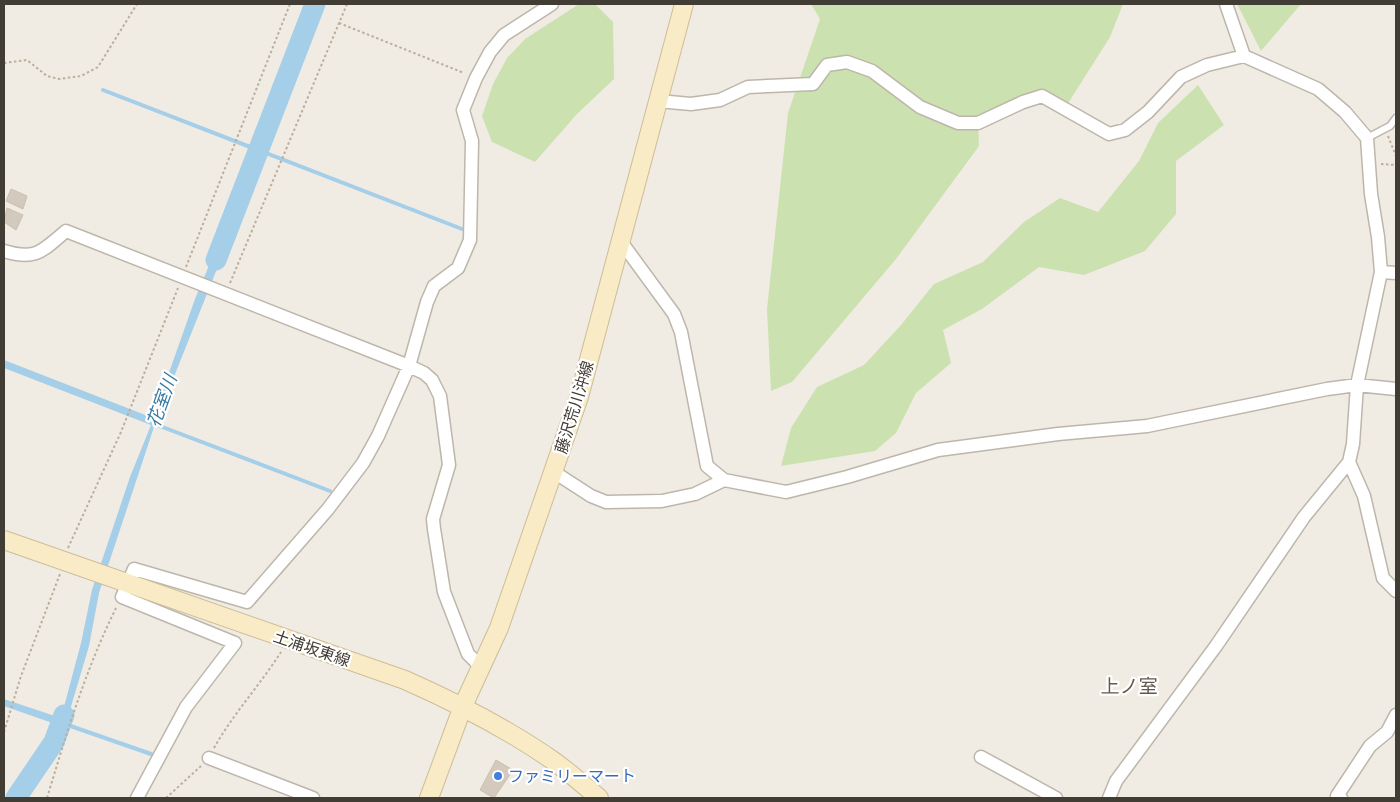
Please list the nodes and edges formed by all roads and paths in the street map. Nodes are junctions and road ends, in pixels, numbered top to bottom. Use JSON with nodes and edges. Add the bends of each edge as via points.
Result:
{"nodes":[{"id":1,"x":137,"y":4,"type":"edge"},
{"id":2,"x":290,"y":4,"type":"edge"},
{"id":3,"x":347,"y":4,"type":"edge"},
{"id":4,"x":552,"y":4,"type":"edge"},
{"id":5,"x":684,"y":4,"type":"edge"},
{"id":6,"x":1226,"y":4,"type":"edge"},
{"id":7,"x":339,"y":23,"type":"junction"},
{"id":8,"x":1244,"y":56,"type":"junction"},
{"id":9,"x":4,"y":63,"type":"edge"},
{"id":10,"x":476,"y":78,"type":"junction"},
{"id":11,"x":658,"y":101,"type":"junction"},
{"id":12,"x":1396,"y":118,"type":"edge"},
{"id":13,"x":1391,"y":127,"type":"edge"},
{"id":14,"x":1367,"y":138,"type":"junction"},
{"id":15,"x":235,"y":147,"type":"dead end"},
{"id":16,"x":1396,"y":156,"type":"edge"},
{"id":17,"x":1384,"y":164,"type":"dead end"},
{"id":18,"x":1396,"y":165,"type":"edge"},
{"id":19,"x":622,"y":242,"type":"junction"},
{"id":20,"x":4,"y":251,"type":"edge"},
{"id":21,"x":1381,"y":272,"type":"junction"},
{"id":22,"x":1396,"y":274,"type":"edge"},
{"id":23,"x":224,"y":292,"type":"junction"},
{"id":24,"x":409,"y":366,"type":"junction"},
{"id":25,"x":1357,"y":385,"type":"junction"},
{"id":26,"x":1396,"y":389,"type":"edge"},
{"id":27,"x":130,"y":408,"type":"dead end"},
{"id":28,"x":127,"y":418,"type":"dead end"},
{"id":29,"x":1350,"y":462,"type":"junction"},
{"id":30,"x":554,"y":472,"type":"junction"},
{"id":31,"x":724,"y":480,"type":"junction"},
{"id":32,"x":4,"y":540,"type":"edge"},
{"id":33,"x":123,"y":588,"type":"junction"},
{"id":34,"x":1396,"y":591,"type":"edge"},
{"id":35,"x":288,"y":639,"type":"junction"},
{"id":36,"x":482,"y":668,"type":"junction"},
{"id":37,"x":14,"y":702,"type":"dead end"},
{"id":38,"x":463,"y":706,"type":"junction"},
{"id":39,"x":1396,"y":715,"type":"edge"},
{"id":40,"x":4,"y":732,"type":"edge"},
{"id":41,"x":981,"y":757,"type":"dead end"},
{"id":42,"x":209,"y":758,"type":"junction"},
{"id":43,"x":47,"y":798,"type":"edge"},
{"id":44,"x":137,"y":798,"type":"edge"},
{"id":45,"x":166,"y":798,"type":"edge"},
{"id":46,"x":313,"y":798,"type":"edge"},
{"id":47,"x":429,"y":798,"type":"edge"},
{"id":48,"x":599,"y":798,"type":"edge"},
{"id":49,"x":1056,"y":798,"type":"edge"},
{"id":50,"x":1109,"y":798,"type":"edge"},
{"id":51,"x":1341,"y":798,"type":"edge"}],
"edges":[{"from":1,"to":9,"type":"path","via":[[98,67],[81,76],[59,79],[47,76],[27,60]]},
{"from":2,"to":15,"type":"path"},
{"from":3,"to":7,"type":"path"},
{"from":4,"to":10,"type":"street","via":[[504,35]]},
{"from":5,"to":11,"type":"main road","name":"藤沢荒川沖線"},
{"from":6,"to":8,"type":"street"},
{"from":7,"to":10,"type":"path"},
{"from":7,"to":23,"type":"path"},
{"from":8,"to":11,"type":"street","via":[[1207,64],[1181,77],[1148,112],[1125,130],[1109,134],[1042,96],[978,124],[958,123],[920,107],[872,71],[848,62],[827,65],[813,84],[748,87],[720,100],[692,104]]},
{"from":8,"to":14,"type":"street","via":[[1318,89],[1345,112]]},
{"from":10,"to":24,"type":"street","via":[[463,110],[472,141],[470,240],[458,268],[434,286],[426,302]]},
{"from":11,"to":19,"type":"main road","name":"藤沢荒川沖線"},
{"from":12,"to":13,"type":"lane"},
{"from":13,"to":14,"type":"lane"},
{"from":13,"to":16,"type":"path"},
{"from":14,"to":21,"type":"street"},
{"from":17,"to":18,"type":"path"},
{"from":19,"to":30,"type":"main road","name":"藤沢荒川沖線","via":[[579,397]]},
{"from":19,"to":31,"type":"street","via":[[674,314],[681,332],[707,466]]},
{"from":20,"to":23,"type":"street","via":[[32,256],[66,231]]},
{"from":21,"to":22,"type":"street"},
{"from":21,"to":25,"type":"street"},
{"from":23,"to":24,"type":"street"},
{"from":24,"to":33,"type":"street","via":[[363,463],[328,509],[246,602],[134,569]]},
{"from":24,"to":36,"type":"street","via":[[432,380],[440,396],[449,465],[433,519],[436,546],[444,592],[456,626],[468,654]]},
{"from":25,"to":26,"type":"street"},
{"from":25,"to":29,"type":"street"},
{"from":25,"to":31,"type":"street","via":[[1147,426],[938,450],[786,492]]},
{"from":27,"to":28,"type":"path"},
{"from":29,"to":34,"type":"street","via":[[1364,496],[1383,578]]},
{"from":29,"to":50,"type":"street","via":[[1304,517],[1216,646],[1116,781]]},
{"from":30,"to":31,"type":"street","via":[[606,502],[662,501],[695,494]]},
{"from":30,"to":36,"type":"main road","name":"藤沢荒川沖線"},
{"from":32,"to":33,"type":"main road","name":"土浦坂東線","via":[[68,563]]},
{"from":33,"to":35,"type":"main road","name":"土浦坂東線"},
{"from":33,"to":43,"type":"path","via":[[98,644],[66,732]]},
{"from":33,"to":44,"type":"street","via":[[235,643],[186,708]]},
{"from":35,"to":38,"type":"main road","name":"土浦坂東線","via":[[405,680]]},
{"from":35,"to":42,"type":"path","via":[[250,698],[226,726]]},
{"from":36,"to":38,"type":"main road","name":"藤沢荒川沖線"},
{"from":37,"to":40,"type":"path"},
{"from":38,"to":47,"type":"main road","name":"藤沢荒川沖線"},
{"from":38,"to":48,"type":"main road","name":"土浦坂東線","via":[[556,763]]},
{"from":39,"to":51,"type":"street","via":[[1386,732],[1370,746],[1337,796]]},
{"from":41,"to":49,"type":"street"},
{"from":42,"to":45,"type":"path"},
{"from":42,"to":46,"type":"street"}]}
